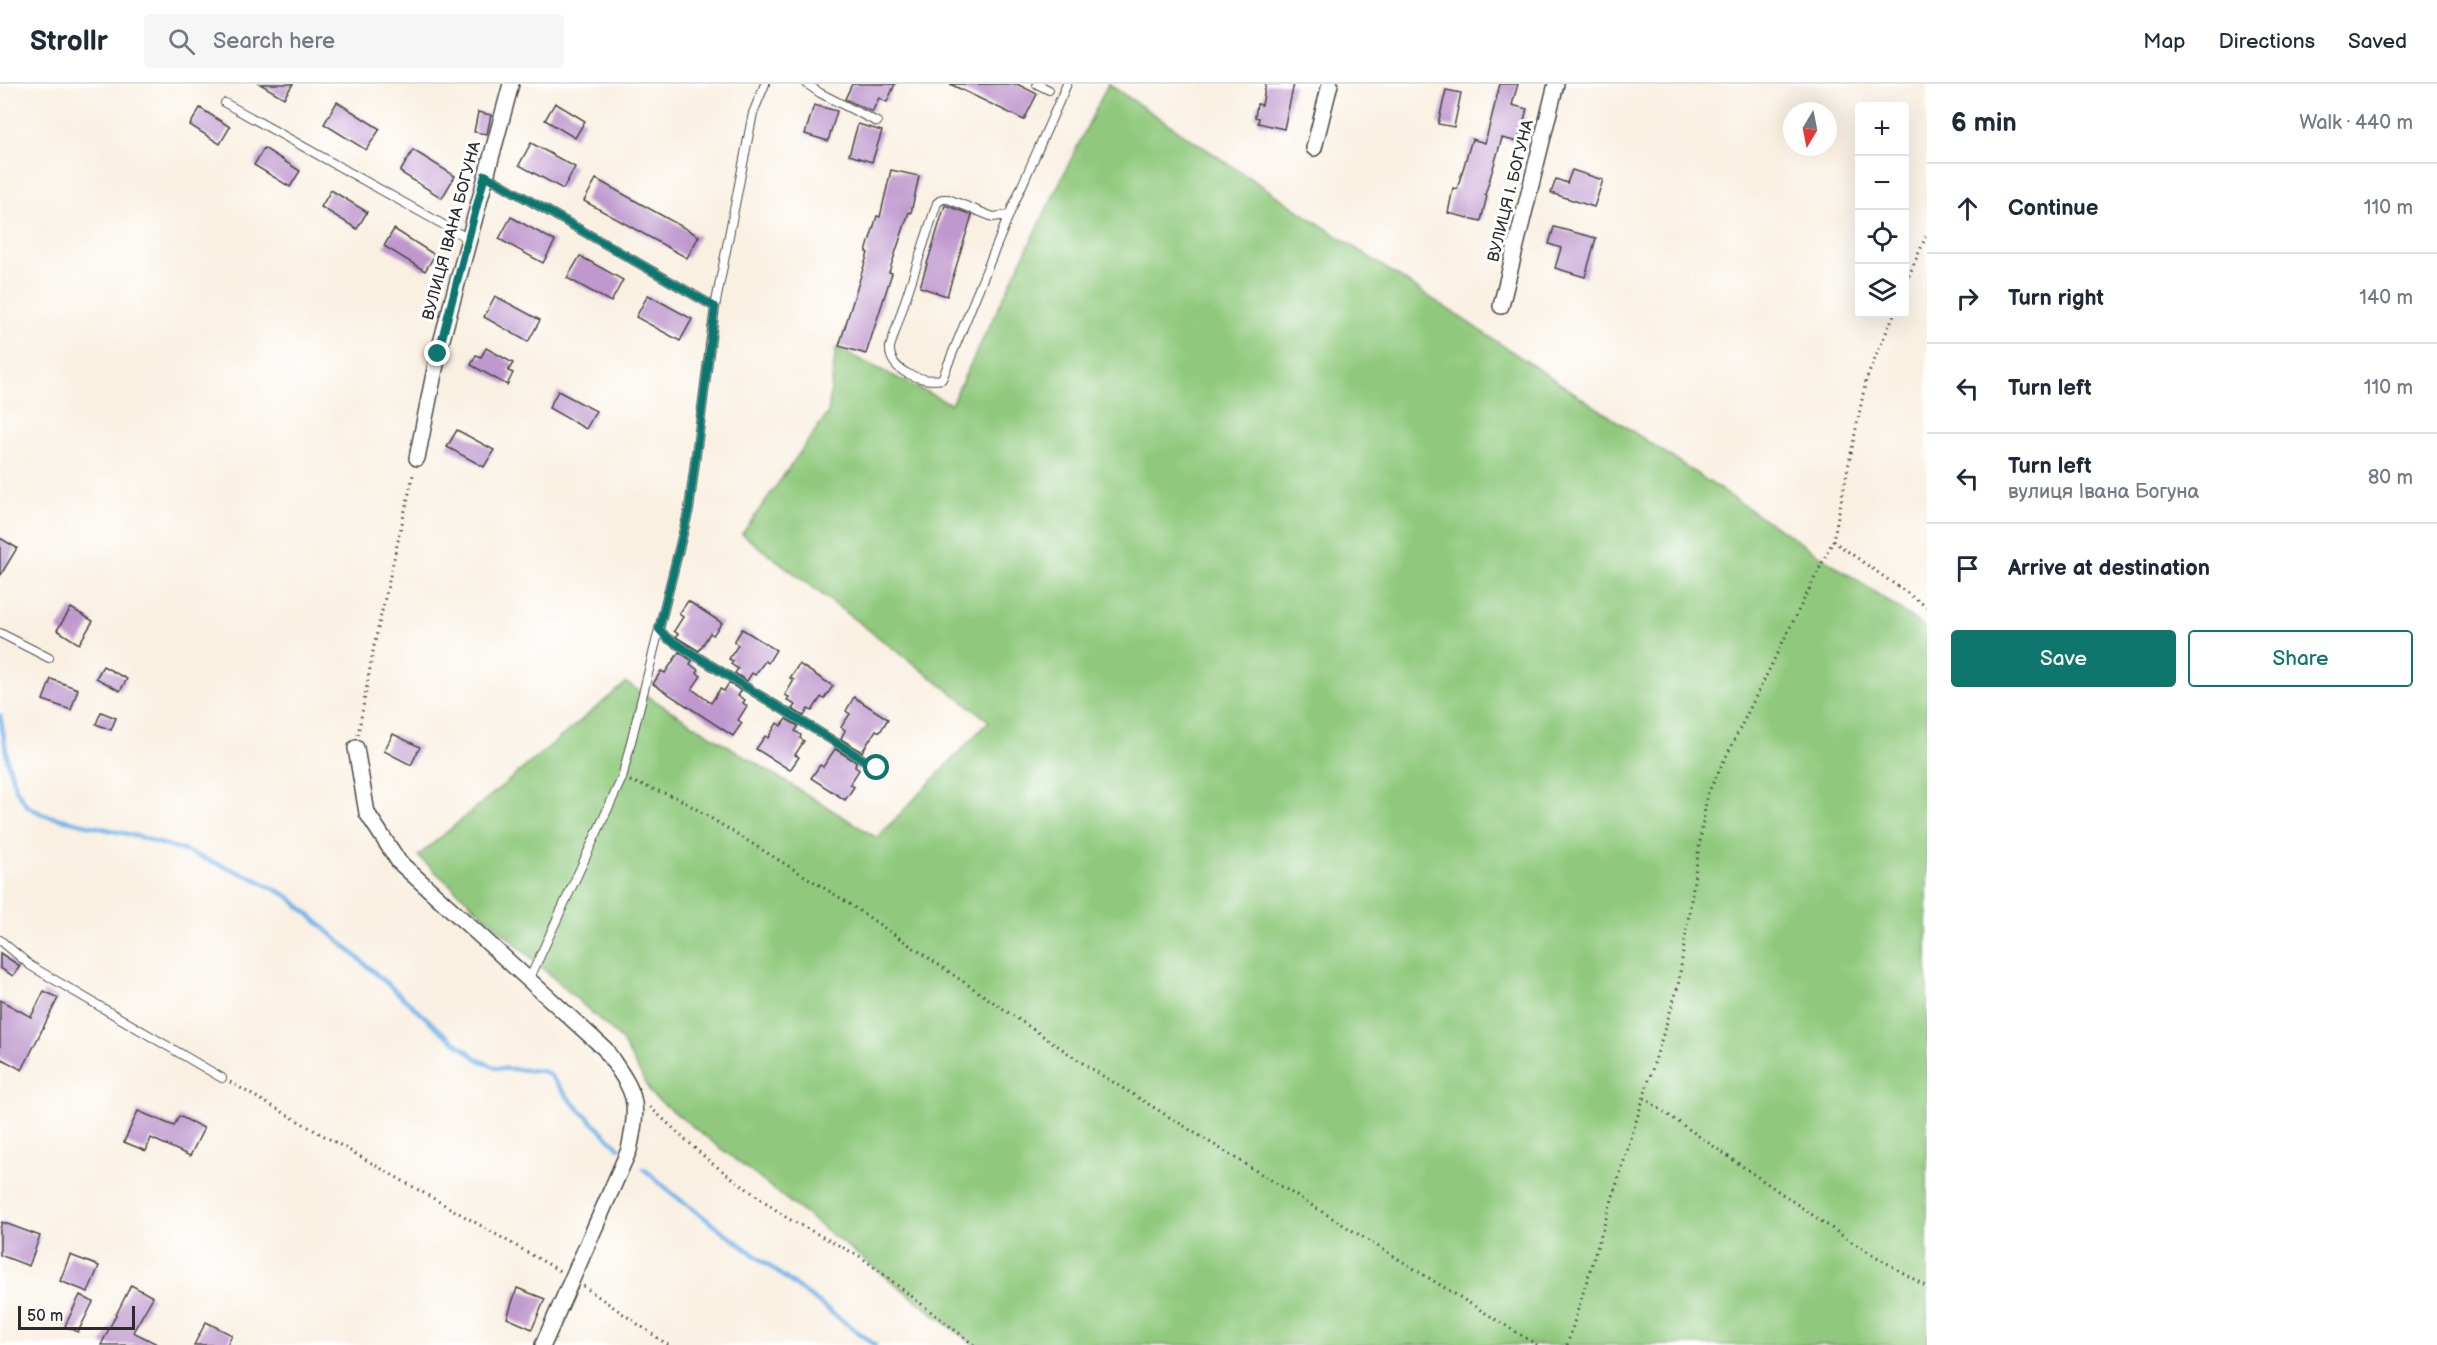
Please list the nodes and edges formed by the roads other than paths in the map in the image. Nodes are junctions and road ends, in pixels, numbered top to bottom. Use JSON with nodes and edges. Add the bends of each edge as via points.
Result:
{"nodes":[{"id":1,"x":511,"y":84,"type":"edge"},
{"id":2,"x":765,"y":84,"type":"edge"},
{"id":3,"x":807,"y":84,"type":"edge"},
{"id":4,"x":1037,"y":84,"type":"edge"},
{"id":5,"x":1067,"y":84,"type":"edge"},
{"id":6,"x":1330,"y":84,"type":"edge"},
{"id":7,"x":1556,"y":84,"type":"edge"},
{"id":8,"x":1048,"y":90,"type":"dead end"},
{"id":9,"x":225,"y":103,"type":"dead end"},
{"id":10,"x":877,"y":122,"type":"dead end"},
{"id":11,"x":1314,"y":148,"type":"dead end"},
{"id":12,"x":485,"y":175,"type":"junction"},
{"id":13,"x":1009,"y":215,"type":"junction"},
{"id":14,"x":469,"y":239,"type":"junction"},
{"id":15,"x":1501,"y":306,"type":"dead end"},
{"id":16,"x":715,"y":307,"type":"junction"},
{"id":17,"x":417,"y":458,"type":"road end"},
{"id":18,"x":659,"y":629,"type":"junction"},
{"id":19,"x":0,"y":633,"type":"edge"},
{"id":20,"x":49,"y":658,"type":"dead end"},
{"id":21,"x":356,"y":748,"type":"road end"},
{"id":22,"x":877,"y":768,"type":"dead end"},
{"id":23,"x":0,"y":940,"type":"edge"},
{"id":24,"x":529,"y":980,"type":"junction"},
{"id":25,"x":222,"y":1078,"type":"road end"},
{"id":26,"x":543,"y":1345,"type":"edge"}],
"edges":[{"from":1,"to":12,"type":"street","name":"ВУЛИЦЯ ІВАНА БОГУНА"},
{"from":2,"to":16,"type":"lane","via":[[753,113]]},
{"from":3,"to":10,"type":"lane"},
{"from":4,"to":8,"type":"lane"},
{"from":5,"to":13,"type":"lane"},
{"from":6,"to":11,"type":"street"},
{"from":7,"to":15,"type":"street","name":"ВУЛИЦЯ І. БОГУНА"},
{"from":9,"to":14,"type":"lane"},
{"from":12,"to":14,"type":"street","name":"ВУЛИЦЯ ІВАНА БОГУНА"},
{"from":12,"to":16,"type":"lane"},
{"from":13,"to":13,"type":"lane","via":[[993,217],[948,199],[937,203],[890,347],[889,355],[910,375],[923,380],[942,378]]},
{"from":14,"to":17,"type":"street","name":"ВУЛИЦЯ ІВАНА БОГУНА","via":[[438,354]]},
{"from":16,"to":18,"type":"lane","via":[[689,509]]},
{"from":18,"to":22,"type":"lane","via":[[667,638]]},
{"from":18,"to":24,"type":"lane","via":[[622,778]]},
{"from":19,"to":20,"type":"lane"},
{"from":21,"to":24,"type":"street","via":[[367,813],[399,862]]},
{"from":23,"to":25,"type":"lane","via":[[31,966]]},
{"from":24,"to":26,"type":"street","via":[[605,1049],[635,1101],[629,1150]]}]}
